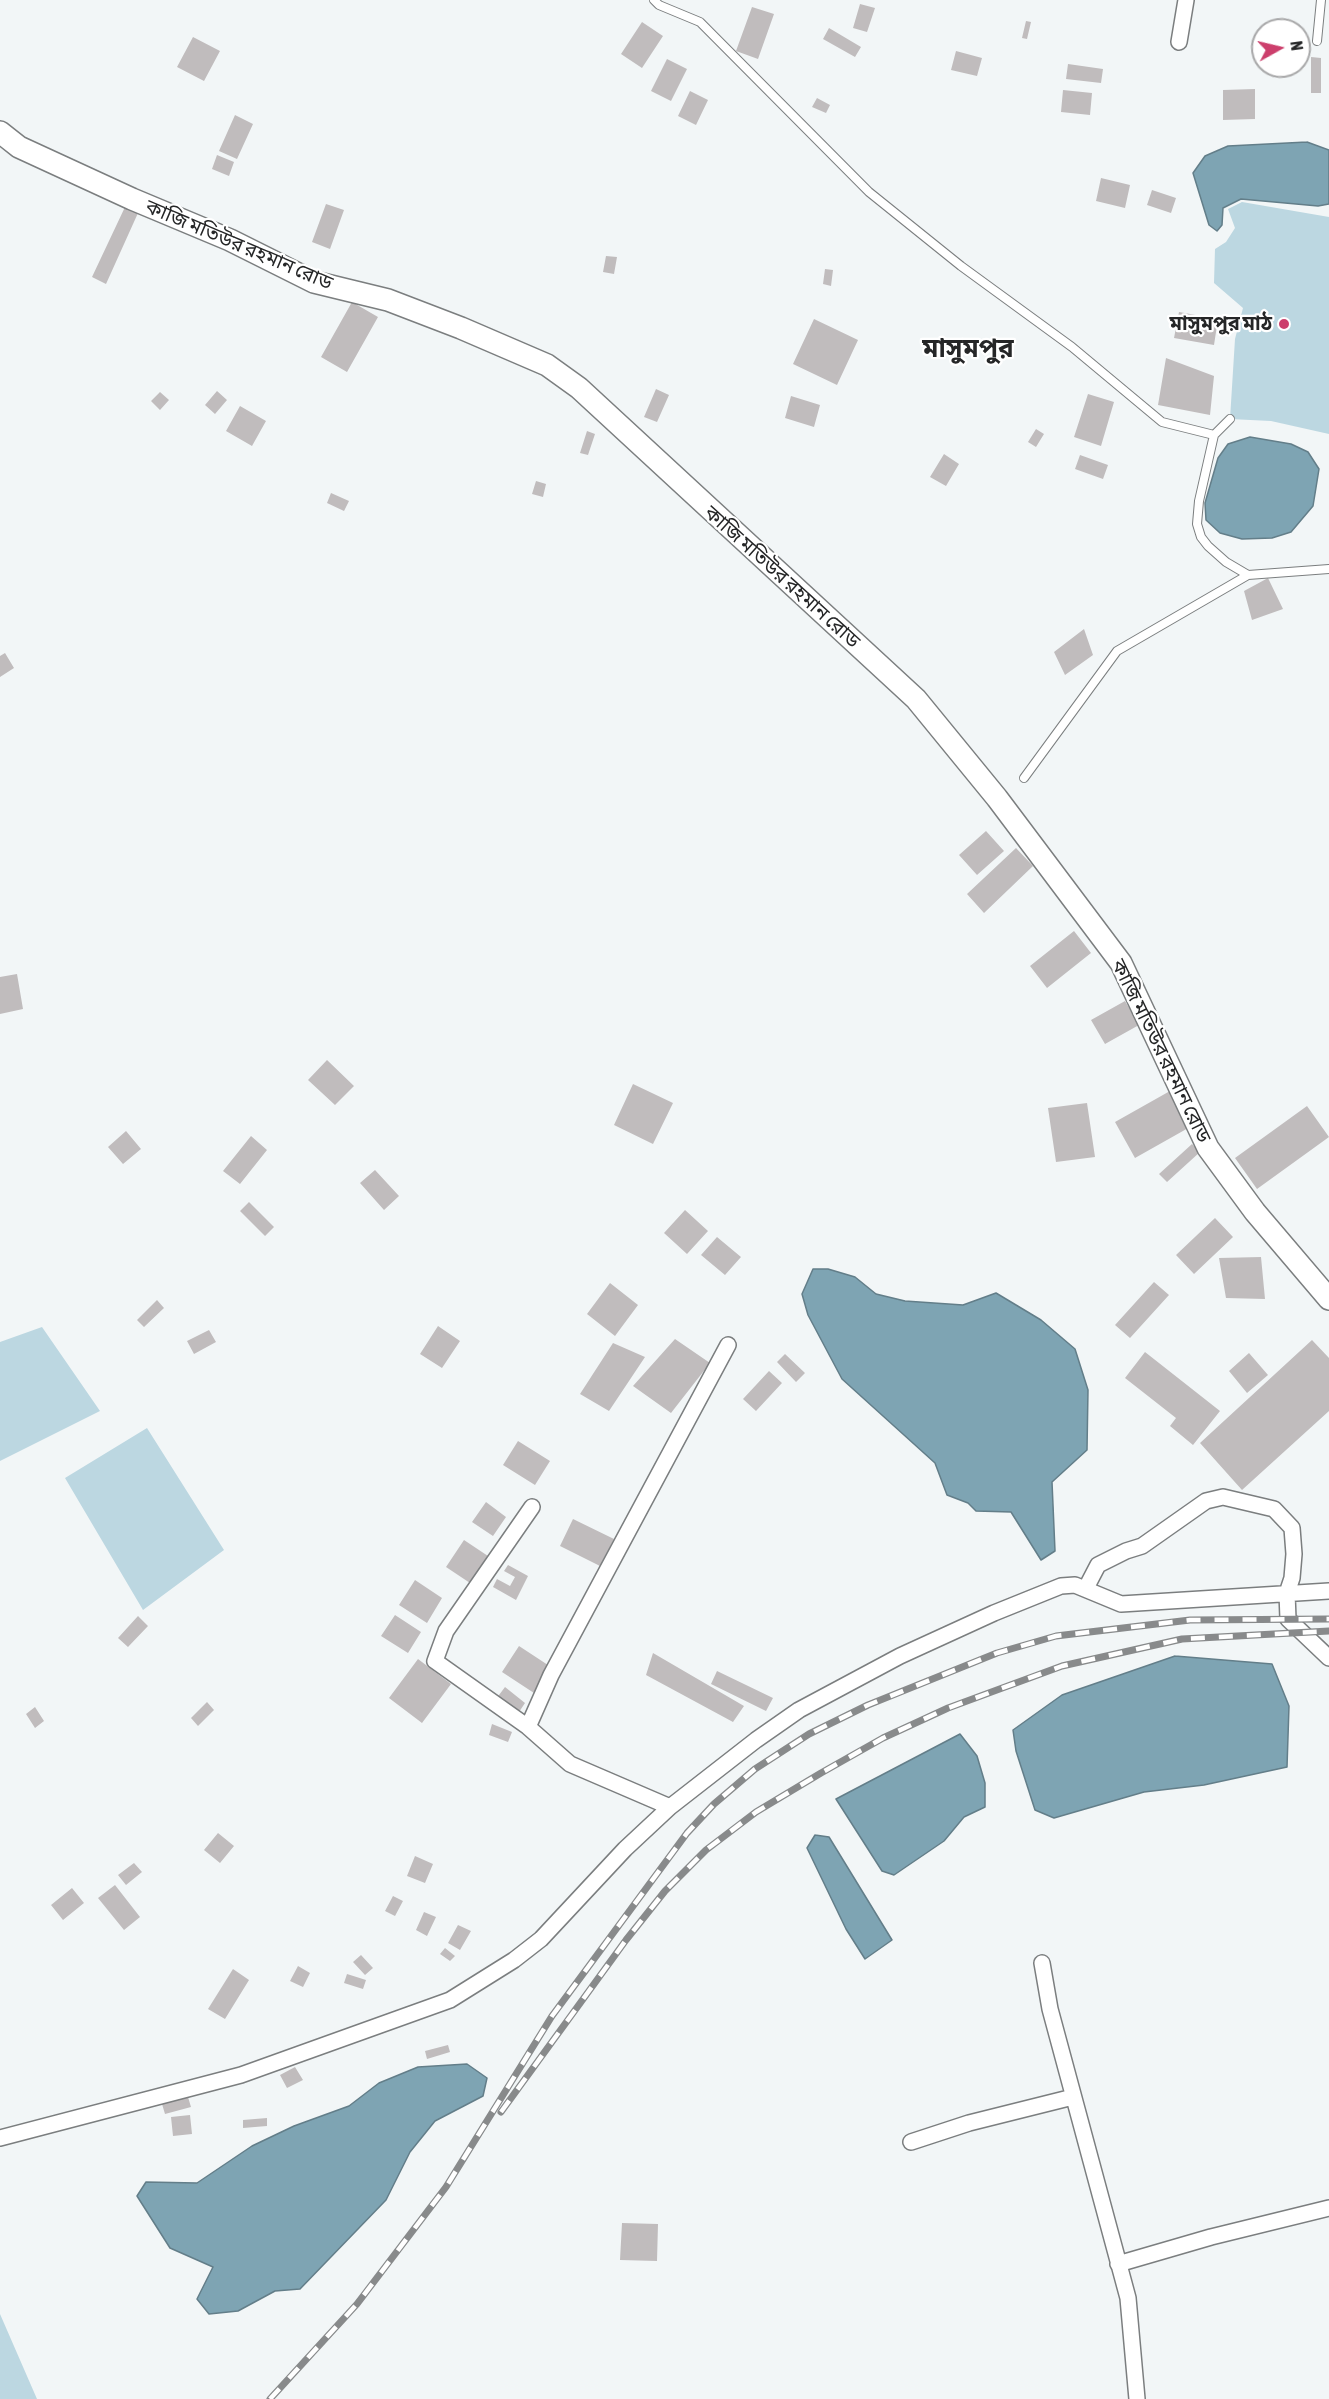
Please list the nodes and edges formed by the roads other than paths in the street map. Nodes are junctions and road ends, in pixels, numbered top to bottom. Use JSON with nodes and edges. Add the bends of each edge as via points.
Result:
{"nodes":[{"id":1,"x":654,"y":0,"type":"edge"},
{"id":2,"x":1186,"y":0,"type":"edge"},
{"id":3,"x":1321,"y":0,"type":"edge"},
{"id":4,"x":1317,"y":41,"type":"dead end"},
{"id":5,"x":1179,"y":42,"type":"dead end"},
{"id":6,"x":0,"y":132,"type":"edge"},
{"id":7,"x":1230,"y":419,"type":"dead end"},
{"id":8,"x":1214,"y":435,"type":"junction"},
{"id":9,"x":1329,"y":569,"type":"edge"},
{"id":10,"x":1248,"y":575,"type":"junction"},
{"id":11,"x":1024,"y":778,"type":"dead end"},
{"id":12,"x":1329,"y":1299,"type":"edge"},
{"id":13,"x":728,"y":1345,"type":"dead end"},
{"id":14,"x":532,"y":1507,"type":"dead end"},
{"id":15,"x":1086,"y":1588,"type":"junction"},
{"id":16,"x":1329,"y":1591,"type":"edge"},
{"id":17,"x":1287,"y":1593,"type":"junction"},
{"id":18,"x":1329,"y":1658,"type":"edge"},
{"id":19,"x":528,"y":1727,"type":"junction"},
{"id":20,"x":670,"y":1807,"type":"junction"},
{"id":21,"x":1042,"y":1963,"type":"dead end"},
{"id":22,"x":1073,"y":2097,"type":"junction"},
{"id":23,"x":0,"y":2138,"type":"edge"},
{"id":24,"x":911,"y":2142,"type":"dead end"},
{"id":25,"x":1329,"y":2208,"type":"edge"},
{"id":26,"x":1118,"y":2264,"type":"junction"},
{"id":27,"x":1137,"y":2399,"type":"edge"}],
"edges":[{"from":1,"to":8,"type":"lane","via":[[700,22],[869,192],[961,266],[1072,347],[1162,422]]},
{"from":2,"to":5,"type":"street"},
{"from":3,"to":4,"type":"lane"},
{"from":6,"to":12,"type":"main road","name":"কাজি মতিউর রহমান রোড","via":[[19,147],[230,240],[314,282],[388,300],[461,328],[547,365],[579,388],[916,699],[997,798],[1121,963],[1208,1148],[1255,1212]]},
{"from":7,"to":8,"type":"lane"},
{"from":8,"to":10,"type":"lane","via":[[1197,524],[1208,546]]},
{"from":9,"to":10,"type":"lane"},
{"from":10,"to":11,"type":"lane","via":[[1117,651]]},
{"from":13,"to":19,"type":"street","via":[[551,1675]]},
{"from":14,"to":19,"type":"street","via":[[446,1630],[435,1661]]},
{"from":15,"to":17,"type":"street","via":[[1121,1604]]},
{"from":15,"to":17,"type":"street","via":[[1098,1564],[1142,1546],[1206,1501],[1223,1497],[1274,1509],[1292,1528],[1292,1578]]},
{"from":15,"to":20,"type":"street","via":[[1062,1586],[900,1656],[800,1710]]},
{"from":16,"to":17,"type":"street"},
{"from":17,"to":18,"type":"street","via":[[1288,1619]]},
{"from":19,"to":20,"type":"street","via":[[570,1764]]},
{"from":20,"to":23,"type":"street","via":[[541,1939],[450,2000],[241,2075]]},
{"from":21,"to":22,"type":"street"},
{"from":22,"to":24,"type":"street"},
{"from":22,"to":26,"type":"street"},
{"from":25,"to":26,"type":"street"},
{"from":26,"to":27,"type":"street","via":[[1128,2298]]}]}
